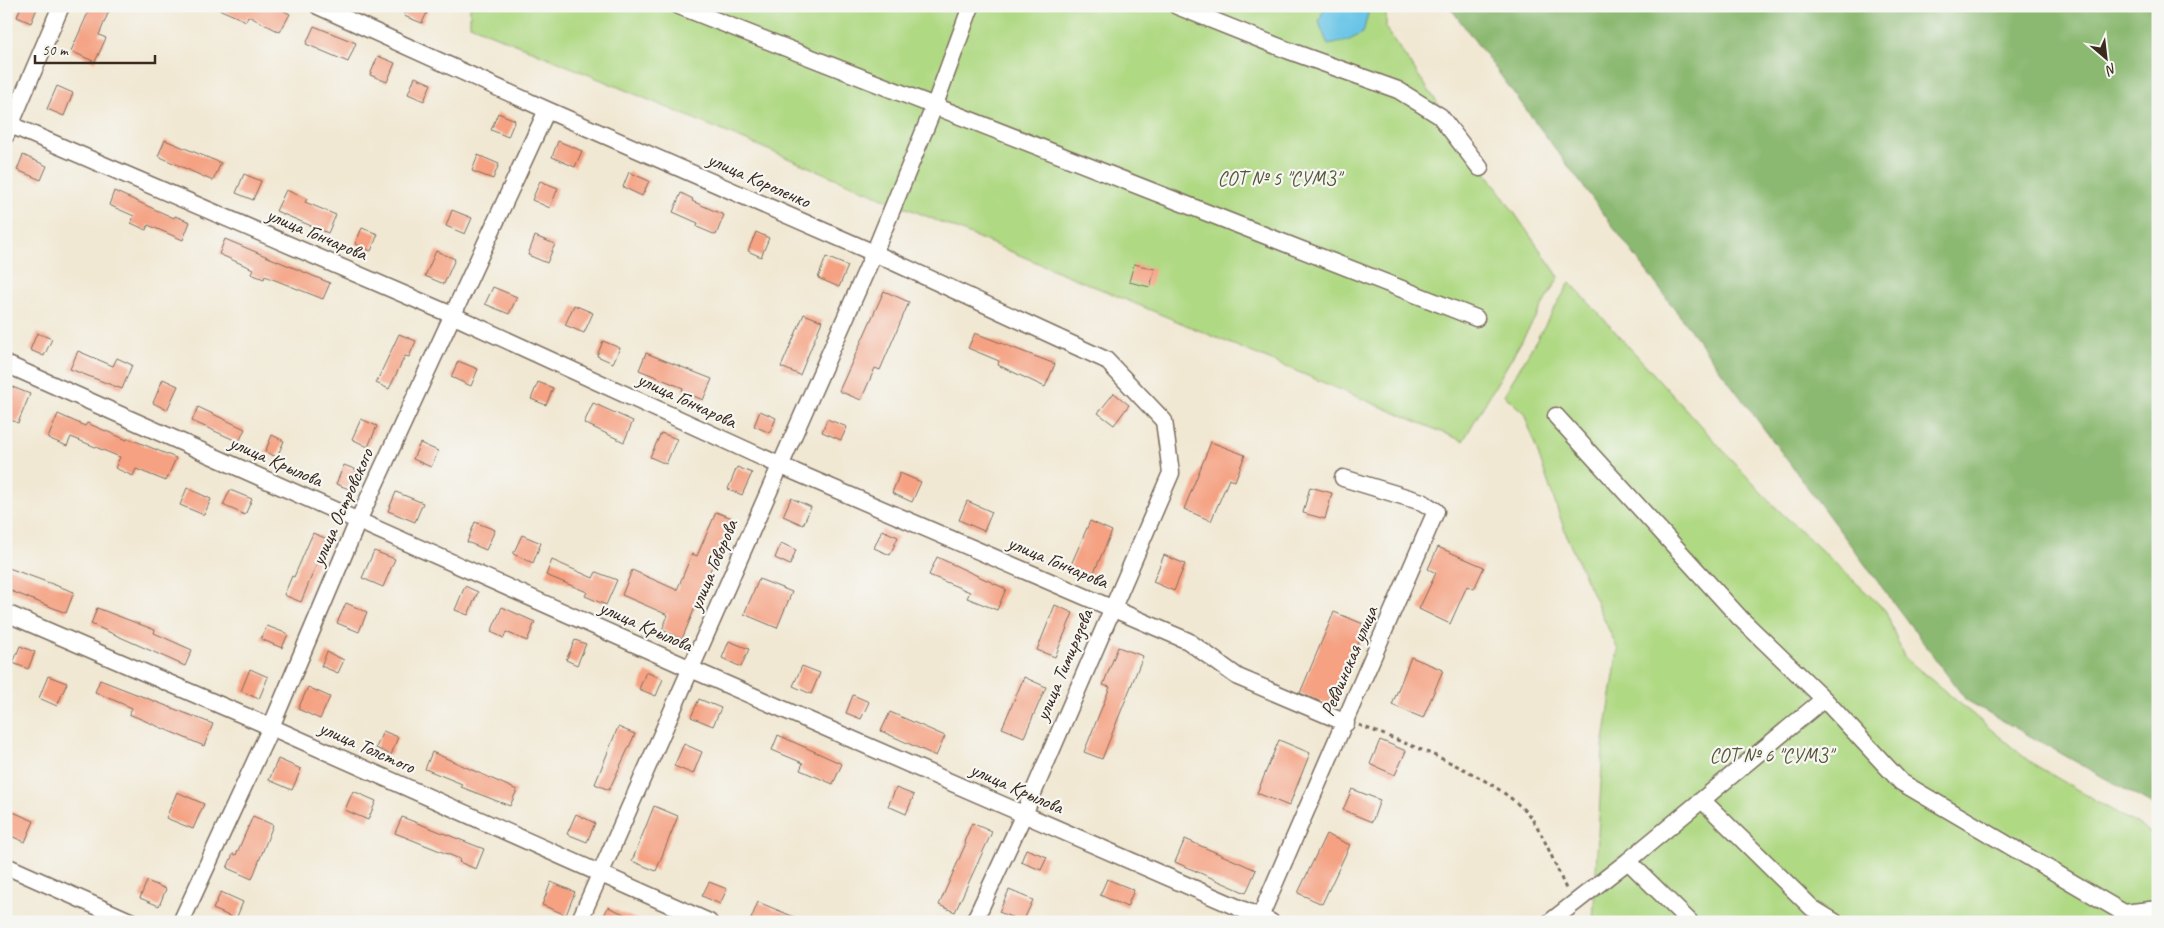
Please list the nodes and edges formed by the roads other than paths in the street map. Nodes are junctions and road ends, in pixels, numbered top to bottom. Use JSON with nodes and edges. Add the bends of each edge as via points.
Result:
{"nodes":[{"id":1,"x":62,"y":6,"type":"edge"},
{"id":2,"x":318,"y":6,"type":"edge"},
{"id":3,"x":679,"y":6,"type":"edge"},
{"id":4,"x":971,"y":6,"type":"edge"},
{"id":5,"x":1177,"y":6,"type":"edge"},
{"id":6,"x":934,"y":107,"type":"junction"},
{"id":7,"x":547,"y":110,"type":"junction"},
{"id":8,"x":8,"y":128,"type":"edge"},
{"id":9,"x":1480,"y":168,"type":"dead end"},
{"id":10,"x":874,"y":253,"type":"junction"},
{"id":11,"x":452,"y":315,"type":"junction"},
{"id":12,"x":1476,"y":318,"type":"dead end"},
{"id":13,"x":6,"y":364,"type":"edge"},
{"id":14,"x":1556,"y":416,"type":"dead end"},
{"id":15,"x":1164,"y":421,"type":"joint"},
{"id":16,"x":779,"y":465,"type":"junction"},
{"id":17,"x":1343,"y":478,"type":"dead end"},
{"id":18,"x":358,"y":521,"type":"junction"},
{"id":19,"x":1111,"y":608,"type":"junction"},
{"id":20,"x":6,"y":613,"type":"edge"},
{"id":21,"x":691,"y":669,"type":"junction"},
{"id":22,"x":1824,"y":699,"type":"junction"},
{"id":23,"x":1346,"y":721,"type":"junction"},
{"id":24,"x":271,"y":727,"type":"junction"},
{"id":25,"x":1702,"y":800,"type":"junction"},
{"id":26,"x":1024,"y":814,"type":"junction"},
{"id":27,"x":1628,"y":861,"type":"junction"},
{"id":28,"x":6,"y":866,"type":"edge"},
{"id":29,"x":601,"y":874,"type":"junction"},
{"id":30,"x":2158,"y":909,"type":"edge"},
{"id":31,"x":1266,"y":919,"type":"edge"},
{"id":32,"x":132,"y":922,"type":"edge"},
{"id":33,"x":181,"y":922,"type":"edge"},
{"id":34,"x":579,"y":922,"type":"edge"},
{"id":35,"x":709,"y":922,"type":"edge"},
{"id":36,"x":974,"y":922,"type":"edge"},
{"id":37,"x":1550,"y":922,"type":"edge"},
{"id":38,"x":1690,"y":922,"type":"edge"},
{"id":39,"x":1835,"y":922,"type":"edge"}],
"edges":[{"from":1,"to":8,"type":"street"},
{"from":2,"to":7,"type":"street","name":"улица Короленко"},
{"from":3,"to":6,"type":"street"},
{"from":4,"to":6,"type":"street","name":"улица Говорова"},
{"from":5,"to":9,"type":"street","via":[[1398,90],[1440,116]]},
{"from":6,"to":10,"type":"street","name":"улица Говорова"},
{"from":6,"to":12,"type":"street"},
{"from":7,"to":10,"type":"street","name":"улица Короленко"},
{"from":7,"to":11,"type":"street","name":"улица Островского"},
{"from":8,"to":11,"type":"street","name":"улица Гончарова"},
{"from":10,"to":15,"type":"street","name":"улица Короленко","via":[[1106,360]]},
{"from":10,"to":16,"type":"street","name":"улица Говорова"},
{"from":11,"to":16,"type":"street","name":"улица Гончарова"},
{"from":11,"to":18,"type":"street","name":"улица Островского"},
{"from":13,"to":18,"type":"street","name":"улица Крылова"},
{"from":14,"to":22,"type":"street","via":[[1740,618]]},
{"from":15,"to":19,"type":"street","name":"улица Тимирязева","via":[[1171,472]]},
{"from":16,"to":19,"type":"street","name":"улица Гончарова"},
{"from":16,"to":21,"type":"street","name":"улица Говорова"},
{"from":17,"to":23,"type":"street","name":"Ревдинская улица","via":[[1422,502],[1436,511]]},
{"from":18,"to":21,"type":"street","name":"улица Крылова"},
{"from":18,"to":24,"type":"street","name":"улица Островского"},
{"from":19,"to":23,"type":"street","name":"улица Гончарова","via":[[1188,641],[1238,677]]},
{"from":19,"to":26,"type":"street","name":"улица Тимирязева"},
{"from":20,"to":24,"type":"street","name":"улица Толстого"},
{"from":21,"to":26,"type":"street","name":"улица Крылова"},
{"from":21,"to":29,"type":"street","name":"улица Говорова"},
{"from":22,"to":25,"type":"street"},
{"from":22,"to":30,"type":"street","via":[[1901,782],[2124,913]]},
{"from":23,"to":31,"type":"street","name":"Ревдинская улица"},
{"from":24,"to":29,"type":"street","name":"улица Толстого"},
{"from":24,"to":33,"type":"street","name":"улица Островского"},
{"from":25,"to":27,"type":"street"},
{"from":25,"to":39,"type":"street","via":[[1812,908]]},
{"from":26,"to":31,"type":"street","name":"улица Крылова"},
{"from":26,"to":36,"type":"street","name":"улица Тимирязева"},
{"from":27,"to":37,"type":"street"},
{"from":27,"to":38,"type":"street"},
{"from":28,"to":32,"type":"street"},
{"from":29,"to":34,"type":"street","name":"улица Говорова"},
{"from":29,"to":35,"type":"street","name":"улица Толстого"}]}
